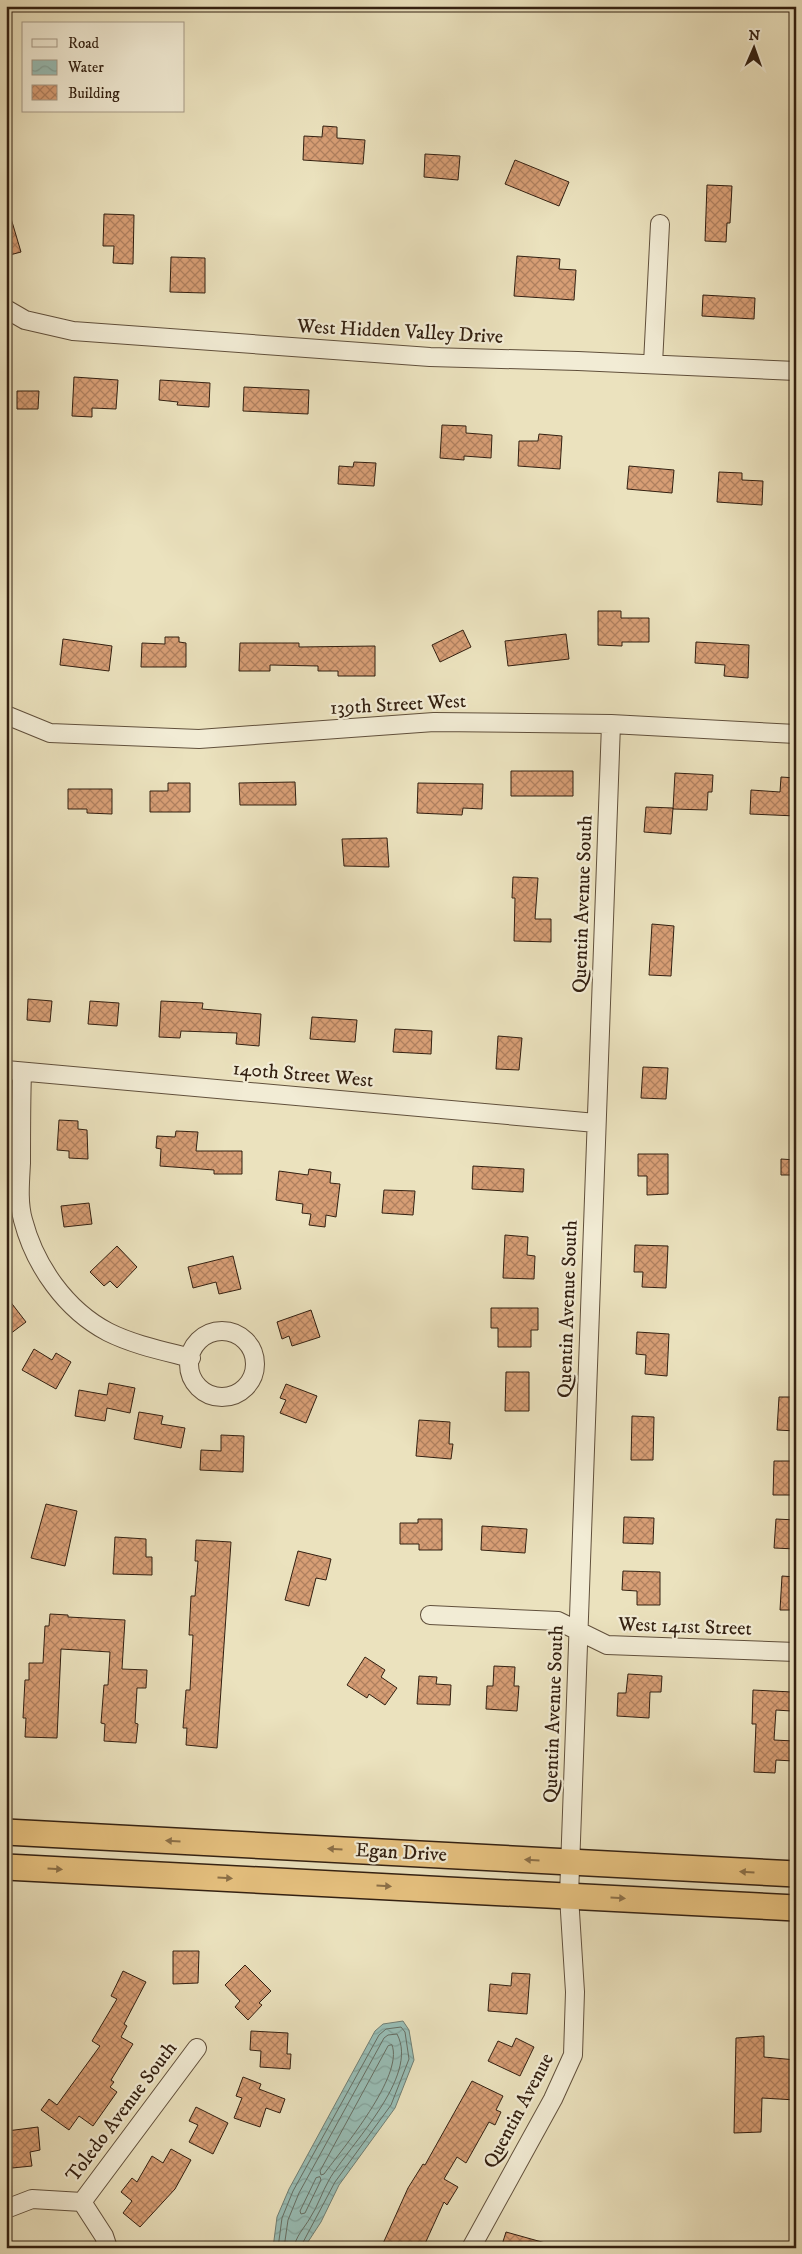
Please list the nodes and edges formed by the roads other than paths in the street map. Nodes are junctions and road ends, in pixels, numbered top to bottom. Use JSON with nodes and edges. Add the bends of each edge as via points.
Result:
{"nodes":[{"id":1,"x":660,"y":224,"type":"dead end"},
{"id":2,"x":6,"y":310,"type":"edge"},
{"id":3,"x":653,"y":364,"type":"junction"},
{"id":4,"x":796,"y":371,"type":"edge"},
{"id":5,"x":6,"y":715,"type":"edge"},
{"id":6,"x":611,"y":724,"type":"junction"},
{"id":7,"x":796,"y":734,"type":"edge"},
{"id":8,"x":14,"y":1071,"type":"edge"},
{"id":9,"x":596,"y":1123,"type":"junction"},
{"id":10,"x":191,"y":1358,"type":"dead end"},
{"id":11,"x":430,"y":1615,"type":"dead end"},
{"id":12,"x":578,"y":1630,"type":"junction"},
{"id":13,"x":796,"y":1652,"type":"edge"},
{"id":14,"x":6,"y":1832,"type":"edge"},
{"id":15,"x":572,"y":1862,"type":"junction"},
{"id":16,"x":6,"y":1867,"type":"edge"},
{"id":17,"x":796,"y":1874,"type":"edge"},
{"id":18,"x":569,"y":1896,"type":"junction"},
{"id":19,"x":796,"y":1908,"type":"edge"},
{"id":20,"x":197,"y":2048,"type":"dead end"},
{"id":21,"x":82,"y":2202,"type":"junction"},
{"id":22,"x":6,"y":2208,"type":"edge"},
{"id":23,"x":108,"y":2248,"type":"edge"},
{"id":24,"x":471,"y":2248,"type":"edge"}],
"edges":[{"from":1,"to":3,"type":"street"},
{"from":2,"to":3,"type":"street","name":"West Hidden Valley Drive","via":[[25,320],[73,331],[430,358]]},
{"from":3,"to":4,"type":"street","name":"West Hidden Valley Drive"},
{"from":5,"to":6,"type":"street","name":"139th Street West","via":[[50,733],[199,739],[434,722]]},
{"from":6,"to":7,"type":"street","name":"139th Street West"},
{"from":6,"to":9,"type":"street","name":"Quentin Avenue South"},
{"from":8,"to":9,"type":"street","name":"140th Street West"},
{"from":8,"to":10,"type":"street","via":[[23,1219],[44,1270],[61,1294],[84,1317],[108,1332],[137,1344]]},
{"from":9,"to":12,"type":"street","name":"Quentin Avenue South"},
{"from":11,"to":12,"type":"street","name":"West 141st Street","via":[[558,1621]]},
{"from":12,"to":13,"type":"street","name":"West 141st Street","via":[[607,1645]]},
{"from":12,"to":15,"type":"street","name":"Quentin Avenue South"},
{"from":15,"to":14,"type":"highway","name":"Egan Drive","one_way":true},
{"from":17,"to":15,"type":"highway","name":"Egan Drive","one_way":true},
{"from":15,"to":18,"type":"street","name":"Quentin Avenue South"},
{"from":16,"to":18,"type":"highway","name":"Egan Drive","one_way":true},
{"from":18,"to":19,"type":"highway","name":"Egan Drive","one_way":true},
{"from":18,"to":24,"type":"street","name":"Quentin Avenue","via":[[575,1992],[573,2055],[553,2099]]},
{"from":20,"to":21,"type":"street","name":"Toledo Avenue South"},
{"from":21,"to":22,"type":"street","via":[[32,2199]]},
{"from":21,"to":23,"type":"street"}]}
